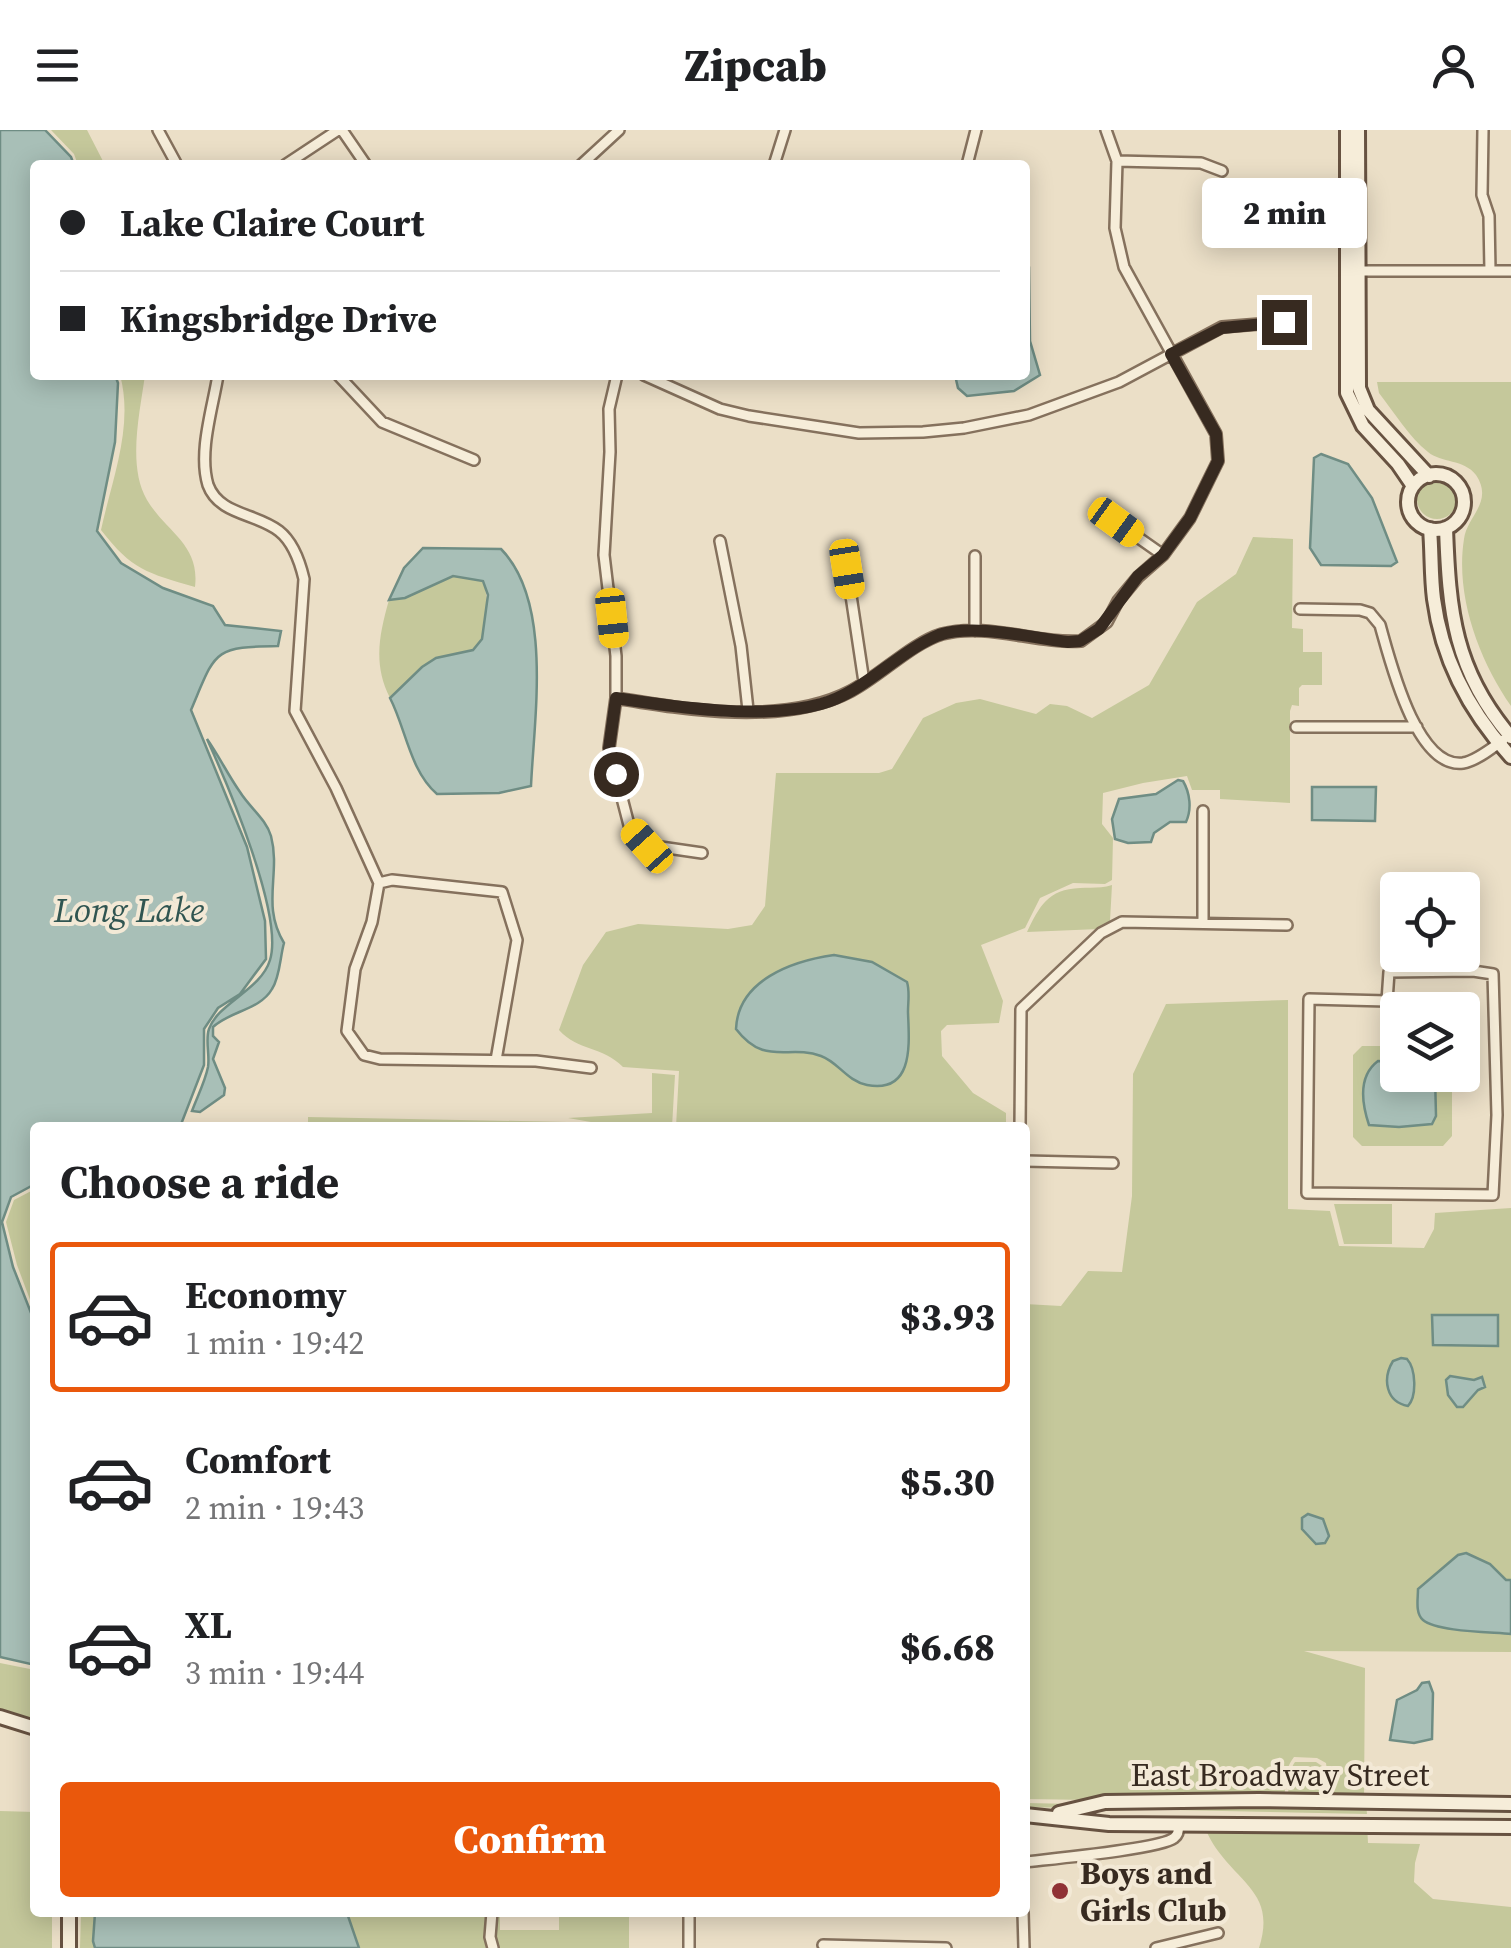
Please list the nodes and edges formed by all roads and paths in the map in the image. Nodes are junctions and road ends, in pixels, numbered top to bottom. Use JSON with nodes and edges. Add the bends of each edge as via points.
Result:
{"nodes":[{"id":1,"x":158,"y":130,"type":"edge"},
{"id":2,"x":340,"y":130,"type":"edge"},
{"id":3,"x":619,"y":130,"type":"edge"},
{"id":4,"x":785,"y":130,"type":"edge"},
{"id":5,"x":976,"y":130,"type":"edge"},
{"id":6,"x":1106,"y":130,"type":"edge"},
{"id":7,"x":1346,"y":130,"type":"edge"},
{"id":8,"x":1358,"y":130,"type":"edge"},
{"id":9,"x":1482,"y":130,"type":"edge"},
{"id":10,"x":174,"y":160,"type":"edge"},
{"id":11,"x":293,"y":160,"type":"edge"},
{"id":12,"x":362,"y":160,"type":"edge"},
{"id":13,"x":586,"y":160,"type":"edge"},
{"id":14,"x":776,"y":160,"type":"edge"},
{"id":15,"x":968,"y":160,"type":"edge"},
{"id":16,"x":1117,"y":161,"type":"junction"},
{"id":17,"x":1222,"y":171,"type":"dead end"},
{"id":18,"x":1352,"y":271,"type":"junction"},
{"id":19,"x":1490,"y":271,"type":"junction"},
{"id":20,"x":1511,"y":271,"type":"edge"},
{"id":21,"x":1284,"y":322,"type":"dead end"},
{"id":22,"x":1171,"y":354,"type":"junction"},
{"id":23,"x":217,"y":380,"type":"edge"},
{"id":24,"x":343,"y":380,"type":"edge"},
{"id":25,"x":616,"y":380,"type":"edge"},
{"id":26,"x":655,"y":380,"type":"edge"},
{"id":27,"x":474,"y":460,"type":"dead end"},
{"id":28,"x":1429,"y":476,"type":"junction"},
{"id":29,"x":1413,"y":486,"type":"junction"},
{"id":30,"x":1116,"y":522,"type":"dead end"},
{"id":31,"x":1446,"y":528,"type":"junction"},
{"id":32,"x":1430,"y":529,"type":"junction"},
{"id":33,"x":720,"y":542,"type":"dead end"},
{"id":34,"x":1163,"y":555,"type":"junction"},
{"id":35,"x":975,"y":556,"type":"dead end"},
{"id":36,"x":847,"y":569,"type":"dead end"},
{"id":37,"x":1300,"y":609,"type":"dead end"},
{"id":38,"x":975,"y":631,"type":"junction"},
{"id":39,"x":864,"y":682,"type":"junction"},
{"id":40,"x":616,"y":698,"type":"junction"},
{"id":41,"x":748,"y":710,"type":"junction"},
{"id":42,"x":1296,"y":727,"type":"dead end"},
{"id":43,"x":1417,"y":728,"type":"junction"},
{"id":44,"x":1506,"y":738,"type":"edge"},
{"id":45,"x":1511,"y":756,"type":"edge"},
{"id":46,"x":1203,"y":811,"type":"dead end"},
{"id":47,"x":702,"y":853,"type":"dead end"},
{"id":48,"x":379,"y":882,"type":"junction"},
{"id":49,"x":1203,"y":922,"type":"junction"},
{"id":50,"x":1286,"y":924,"type":"dead end"},
{"id":51,"x":496,"y":1060,"type":"junction"},
{"id":52,"x":592,"y":1068,"type":"dead end"},
{"id":53,"x":1511,"y":1114,"type":"edge"},
{"id":54,"x":1497,"y":1115,"type":"junction"},
{"id":55,"x":1020,"y":1122,"type":"edge"},
{"id":56,"x":1030,"y":1161,"type":"edge"},
{"id":57,"x":1113,"y":1162,"type":"dead end"},
{"id":58,"x":0,"y":1717,"type":"edge"},
{"id":59,"x":30,"y":1726,"type":"edge"},
{"id":60,"x":1511,"y":1804,"type":"edge"},
{"id":61,"x":1030,"y":1815,"type":"edge"},
{"id":62,"x":1051,"y":1815,"type":"junction"},
{"id":63,"x":1178,"y":1824,"type":"junction"},
{"id":64,"x":1511,"y":1827,"type":"edge"},
{"id":65,"x":1030,"y":1861,"type":"edge"},
{"id":66,"x":69,"y":1917,"type":"edge"},
{"id":67,"x":492,"y":1917,"type":"edge"},
{"id":68,"x":689,"y":1917,"type":"edge"},
{"id":69,"x":1024,"y":1917,"type":"edge"},
{"id":70,"x":1218,"y":1933,"type":"dead end"},
{"id":71,"x":824,"y":1945,"type":"dead end"},
{"id":72,"x":881,"y":1947,"type":"edge"},
{"id":73,"x":69,"y":1948,"type":"edge"},
{"id":74,"x":493,"y":1948,"type":"edge"},
{"id":75,"x":689,"y":1948,"type":"edge"},
{"id":76,"x":946,"y":1948,"type":"edge"},
{"id":77,"x":1024,"y":1948,"type":"edge"},
{"id":78,"x":1156,"y":1948,"type":"edge"}],
"edges":[{"from":1,"to":10,"type":"street"},
{"from":2,"to":11,"type":"street"},
{"from":2,"to":12,"type":"street"},
{"from":3,"to":13,"type":"street"},
{"from":4,"to":14,"type":"street"},
{"from":5,"to":15,"type":"street"},
{"from":6,"to":16,"type":"street"},
{"from":7,"to":18,"type":"street"},
{"from":8,"to":18,"type":"street"},
{"from":9,"to":19,"type":"street"},
{"from":16,"to":17,"type":"street","via":[[1202,163]]},
{"from":16,"to":22,"type":"street","via":[[1118,249]]},
{"from":18,"to":19,"type":"street"},
{"from":18,"to":28,"type":"street","via":[[1359,388],[1368,410]]},
{"from":18,"to":29,"type":"street","via":[[1347,393],[1363,426]]},
{"from":19,"to":20,"type":"street"},
{"from":21,"to":22,"type":"street","via":[[1222,328]]},
{"from":22,"to":26,"type":"street","via":[[1045,410],[923,432],[859,432],[749,416]]},
{"from":22,"to":34,"type":"street","via":[[1216,434],[1218,461]]},
{"from":23,"to":48,"type":"street","via":[[208,483],[218,502],[279,531],[299,558],[304,579],[295,712]]},
{"from":24,"to":27,"type":"street","via":[[382,422]]},
{"from":25,"to":40,"type":"street","via":[[604,555]]},
{"from":28,"to":29,"type":"street"},
{"from":28,"to":31,"type":"street","via":[[1444,476],[1461,490],[1462,513]]},
{"from":29,"to":32,"type":"street","via":[[1408,508]]},
{"from":30,"to":34,"type":"street"},
{"from":31,"to":32,"type":"street"},
{"from":31,"to":44,"type":"street","via":[[1448,602],[1460,651]]},
{"from":32,"to":44,"type":"street","via":[[1441,640],[1476,713]]},
{"from":33,"to":41,"type":"street"},
{"from":34,"to":38,"type":"street","via":[[1138,576],[1107,622],[1080,641]]},
{"from":35,"to":38,"type":"street"},
{"from":36,"to":39,"type":"street"},
{"from":37,"to":43,"type":"street","via":[[1370,613]]},
{"from":38,"to":39,"type":"street","via":[[941,634]]},
{"from":39,"to":41,"type":"street","via":[[824,704]]},
{"from":40,"to":41,"type":"street","via":[[686,710]]},
{"from":40,"to":47,"type":"street","via":[[609,748],[629,826],[647,846]]},
{"from":42,"to":43,"type":"street"},
{"from":43,"to":44,"type":"street","via":[[1430,750],[1458,764]]},
{"from":44,"to":45,"type":"street"},
{"from":46,"to":49,"type":"street"},
{"from":48,"to":51,"type":"street","via":[[502,892],[517,940]]},
{"from":48,"to":51,"type":"street","via":[[347,1031],[364,1054],[380,1059]]},
{"from":49,"to":50,"type":"street"},
{"from":49,"to":55,"type":"street","via":[[1112,926],[1025,1004],[1019,1022]]},
{"from":51,"to":52,"type":"street"},
{"from":53,"to":54,"type":"street"},
{"from":54,"to":54,"type":"street","via":[[1493,1194],[1307,1192],[1309,999],[1386,1001],[1388,972],[1493,974]]},
{"from":56,"to":57,"type":"street"},
{"from":58,"to":59,"type":"street"},
{"from":60,"to":62,"type":"street","name":"East Broadway Street","via":[[1105,1802]]},
{"from":61,"to":62,"type":"street","name":"East Broadway Street"},
{"from":62,"to":63,"type":"street","name":"East Broadway Street"},
{"from":63,"to":64,"type":"street","name":"East Broadway Street"},
{"from":63,"to":65,"type":"street","via":[[1172,1840],[1148,1847]]},
{"from":66,"to":73,"type":"street"},
{"from":67,"to":74,"type":"street"},
{"from":68,"to":75,"type":"street"},
{"from":69,"to":77,"type":"street"},
{"from":70,"to":78,"type":"street"},
{"from":71,"to":72,"type":"street"},
{"from":72,"to":76,"type":"street"}]}
